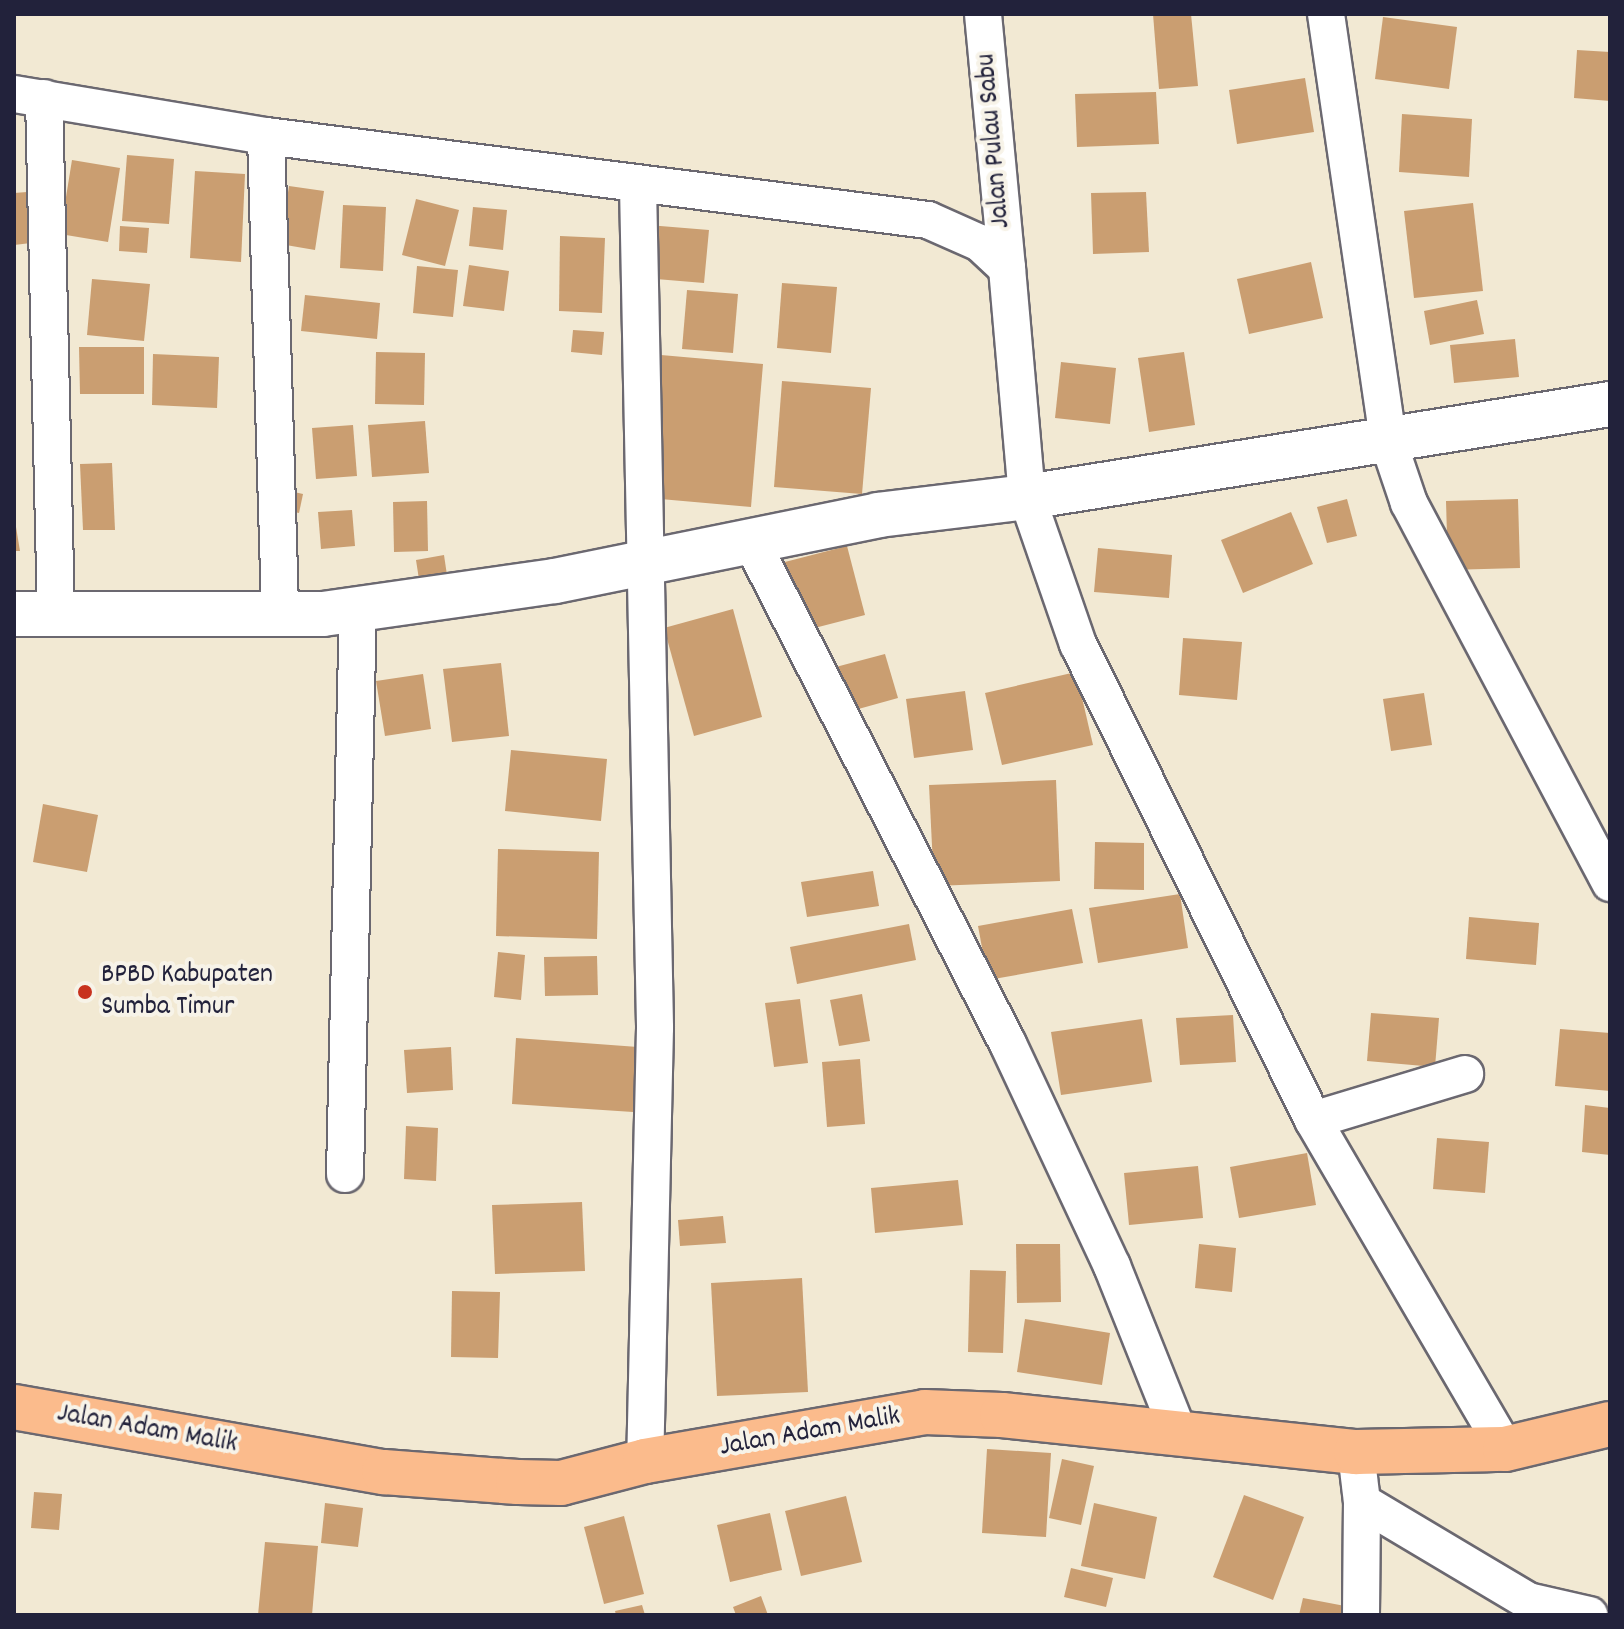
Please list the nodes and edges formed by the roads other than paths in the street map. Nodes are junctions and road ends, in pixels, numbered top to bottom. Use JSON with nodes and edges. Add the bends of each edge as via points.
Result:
{"nodes":[{"id":1,"x":983,"y":14,"type":"edge"},
{"id":2,"x":1326,"y":14,"type":"edge"},
{"id":3,"x":29,"y":96,"type":"edge"},
{"id":4,"x":266,"y":136,"type":"junction"},
{"id":5,"x":638,"y":186,"type":"junction"},
{"id":6,"x":1007,"y":268,"type":"junction"},
{"id":7,"x":1610,"y":404,"type":"edge"},
{"id":8,"x":1388,"y":441,"type":"junction"},
{"id":9,"x":1027,"y":497,"type":"junction"},
{"id":10,"x":750,"y":539,"type":"junction"},
{"id":11,"x":645,"y":565,"type":"junction"},
{"id":12,"x":358,"y":607,"type":"junction"},
{"id":13,"x":35,"y":614,"type":"edge"},
{"id":14,"x":280,"y":616,"type":"junction"},
{"id":15,"x":1610,"y":883,"type":"edge"},
{"id":16,"x":1465,"y":1074,"type":"dead end"},
{"id":17,"x":1313,"y":1120,"type":"junction"},
{"id":18,"x":345,"y":1174,"type":"dead end"},
{"id":19,"x":14,"y":1407,"type":"edge"},
{"id":20,"x":1610,"y":1424,"type":"edge"},
{"id":21,"x":1180,"y":1436,"type":"junction"},
{"id":22,"x":1505,"y":1449,"type":"junction"},
{"id":23,"x":1356,"y":1452,"type":"junction"},
{"id":24,"x":645,"y":1461,"type":"junction"},
{"id":25,"x":1362,"y":1502,"type":"junction"},
{"id":26,"x":1361,"y":1615,"type":"edge"},
{"id":27,"x":1589,"y":1615,"type":"edge"}],
"edges":[{"from":1,"to":6,"type":"street","name":"Jalan Pulau Sabu"},
{"from":2,"to":8,"type":"street"},
{"from":3,"to":4,"type":"street"},
{"from":3,"to":13,"type":"street"},
{"from":4,"to":5,"type":"street"},
{"from":4,"to":14,"type":"street"},
{"from":5,"to":6,"type":"street","via":[[928,220],[980,243]]},
{"from":5,"to":11,"type":"street"},
{"from":6,"to":9,"type":"street","name":"Jalan Pulau Sabu"},
{"from":7,"to":8,"type":"street"},
{"from":8,"to":9,"type":"street"},
{"from":8,"to":15,"type":"street","via":[[1409,503]]},
{"from":9,"to":10,"type":"street","via":[[878,515]]},
{"from":9,"to":17,"type":"street","name":"Jalan Pulau Sabu","via":[[1078,644]]},
{"from":10,"to":11,"type":"street"},
{"from":10,"to":21,"type":"street","via":[[1008,1044],[1112,1266]]},
{"from":11,"to":12,"type":"street"},
{"from":11,"to":24,"type":"street","via":[[655,1028]]},
{"from":12,"to":14,"type":"street"},
{"from":12,"to":18,"type":"street"},
{"from":13,"to":14,"type":"street"},
{"from":16,"to":17,"type":"street"},
{"from":17,"to":22,"type":"street","name":"Jalan Pulau Sabu"},
{"from":19,"to":24,"type":"highway","name":"Jalan Adam Malik","via":[[384,1472],[464,1481],[561,1483]]},
{"from":20,"to":22,"type":"highway","name":"Jalan Adam Malik"},
{"from":21,"to":23,"type":"highway","name":"Jalan Adam Malik"},
{"from":21,"to":24,"type":"highway","name":"Jalan Adam Malik","via":[[1002,1415],[925,1412]]},
{"from":22,"to":23,"type":"highway","name":"Jalan Adam Malik"},
{"from":23,"to":25,"type":"street"},
{"from":25,"to":26,"type":"street"},
{"from":25,"to":27,"type":"street","via":[[1528,1601]]}]}
